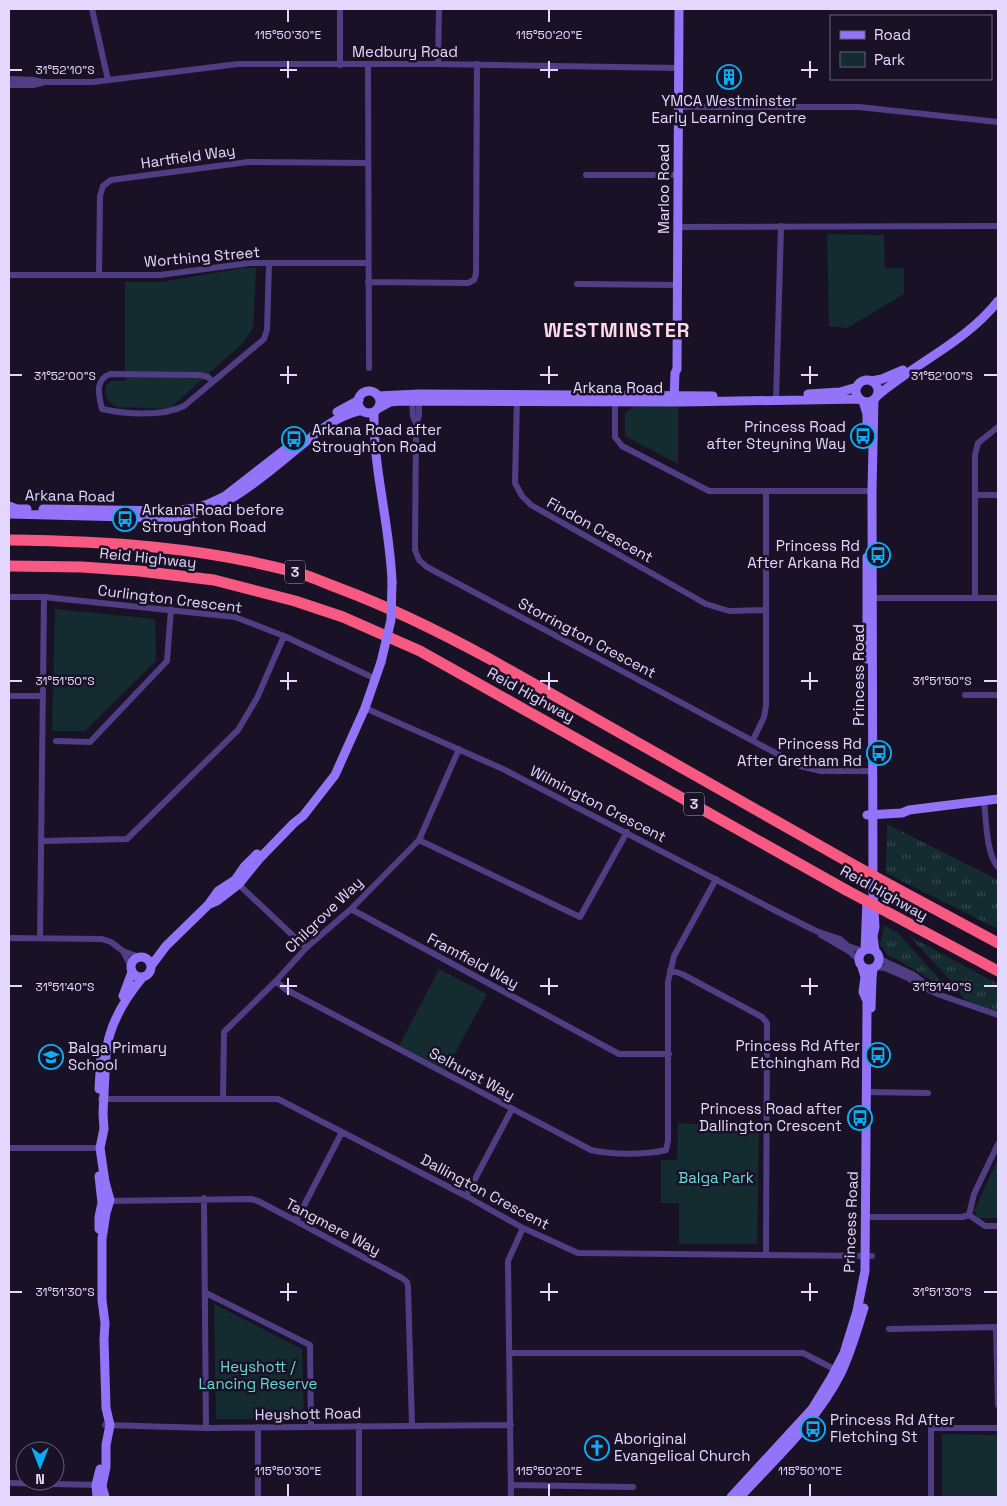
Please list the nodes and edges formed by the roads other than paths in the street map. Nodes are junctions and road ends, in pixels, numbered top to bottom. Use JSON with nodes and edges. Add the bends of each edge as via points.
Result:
{"nodes":[{"id":1,"x":92,"y":9,"type":"edge"},
{"id":2,"x":340,"y":9,"type":"edge"},
{"id":3,"x":439,"y":9,"type":"edge"},
{"id":4,"x":679,"y":9,"type":"edge"},
{"id":5,"x":438,"y":64,"type":"junction"},
{"id":6,"x":478,"y":64,"type":"junction"},
{"id":7,"x":340,"y":65,"type":"junction"},
{"id":8,"x":368,"y":65,"type":"junction"},
{"id":9,"x":678,"y":68,"type":"junction"},
{"id":10,"x":9,"y":80,"type":"edge"},
{"id":11,"x":108,"y":80,"type":"junction"},
{"id":12,"x":43,"y":82,"type":"junction"},
{"id":13,"x":9,"y":86,"type":"edge"},
{"id":14,"x":678,"y":107,"type":"junction"},
{"id":15,"x":998,"y":122,"type":"edge"},
{"id":16,"x":368,"y":163,"type":"junction"},
{"id":17,"x":586,"y":175,"type":"dead end"},
{"id":18,"x":677,"y":175,"type":"junction"},
{"id":19,"x":781,"y":226,"type":"junction"},
{"id":20,"x":998,"y":226,"type":"edge"},
{"id":21,"x":678,"y":228,"type":"junction"},
{"id":22,"x":268,"y":263,"type":"junction"},
{"id":23,"x":368,"y":263,"type":"junction"},
{"id":24,"x":99,"y":274,"type":"junction"},
{"id":25,"x":9,"y":275,"type":"edge"},
{"id":26,"x":368,"y":282,"type":"junction"},
{"id":27,"x":577,"y":284,"type":"dead end"},
{"id":28,"x":677,"y":285,"type":"junction"},
{"id":29,"x":998,"y":301,"type":"edge"},
{"id":30,"x":920,"y":364,"type":"junction"},
{"id":31,"x":369,"y":368,"type":"dead end"},
{"id":32,"x":871,"y":381,"type":"junction"},
{"id":33,"x":213,"y":382,"type":"junction"},
{"id":34,"x":857,"y":387,"type":"junction"},
{"id":35,"x":378,"y":396,"type":"junction"},
{"id":36,"x":416,"y":398,"type":"junction"},
{"id":37,"x":517,"y":398,"type":"junction"},
{"id":38,"x":615,"y":398,"type":"junction"},
{"id":39,"x":677,"y":398,"type":"junction"},
{"id":40,"x":875,"y":398,"type":"junction"},
{"id":41,"x":776,"y":399,"type":"junction"},
{"id":42,"x":359,"y":400,"type":"junction"},
{"id":43,"x":861,"y":400,"type":"junction"},
{"id":44,"x":370,"y":411,"type":"junction"},
{"id":45,"x":998,"y":426,"type":"edge"},
{"id":46,"x":766,"y":491,"type":"junction"},
{"id":47,"x":869,"y":491,"type":"junction"},
{"id":48,"x":975,"y":495,"type":"junction"},
{"id":49,"x":998,"y":495,"type":"edge"},
{"id":50,"x":11,"y":510,"type":"edge"},
{"id":51,"x":9,"y":540,"type":"edge"},
{"id":52,"x":9,"y":566,"type":"edge"},
{"id":53,"x":9,"y":597,"type":"edge"},
{"id":54,"x":44,"y":597,"type":"junction"},
{"id":55,"x":870,"y":598,"type":"junction"},
{"id":56,"x":975,"y":598,"type":"junction"},
{"id":57,"x":998,"y":598,"type":"edge"},
{"id":58,"x":171,"y":610,"type":"junction"},
{"id":59,"x":765,"y":610,"type":"junction"},
{"id":60,"x":284,"y":636,"type":"junction"},
{"id":61,"x":376,"y":679,"type":"junction"},
{"id":62,"x":965,"y":695,"type":"dead end"},
{"id":63,"x":998,"y":695,"type":"edge"},
{"id":64,"x":9,"y":696,"type":"edge"},
{"id":65,"x":43,"y":696,"type":"junction"},
{"id":66,"x":364,"y":708,"type":"junction"},
{"id":67,"x":753,"y":740,"type":"junction"},
{"id":68,"x":56,"y":741,"type":"dead end"},
{"id":69,"x":459,"y":749,"type":"junction"},
{"id":70,"x":870,"y":771,"type":"junction"},
{"id":71,"x":998,"y":798,"type":"edge"},
{"id":72,"x":984,"y":800,"type":"junction"},
{"id":73,"x":870,"y":812,"type":"junction"},
{"id":74,"x":627,"y":832,"type":"junction"},
{"id":75,"x":419,"y":840,"type":"junction"},
{"id":76,"x":42,"y":841,"type":"junction"},
{"id":77,"x":998,"y":867,"type":"edge"},
{"id":78,"x":716,"y":879,"type":"junction"},
{"id":79,"x":237,"y":882,"type":"junction"},
{"id":80,"x":350,"y":909,"type":"junction"},
{"id":81,"x":816,"y":931,"type":"junction"},
{"id":82,"x":9,"y":938,"type":"edge"},
{"id":83,"x":40,"y":938,"type":"junction"},
{"id":84,"x":998,"y":943,"type":"edge"},
{"id":85,"x":306,"y":948,"type":"junction"},
{"id":86,"x":864,"y":950,"type":"junction"},
{"id":87,"x":123,"y":951,"type":"junction"},
{"id":88,"x":877,"y":953,"type":"junction"},
{"id":89,"x":145,"y":961,"type":"junction"},
{"id":90,"x":861,"y":964,"type":"junction"},
{"id":91,"x":874,"y":967,"type":"junction"},
{"id":92,"x":131,"y":969,"type":"junction"},
{"id":93,"x":670,"y":970,"type":"junction"},
{"id":94,"x":998,"y":971,"type":"edge"},
{"id":95,"x":142,"y":978,"type":"junction"},
{"id":96,"x":276,"y":981,"type":"junction"},
{"id":97,"x":940,"y":995,"type":"junction"},
{"id":98,"x":998,"y":1015,"type":"edge"},
{"id":99,"x":669,"y":1054,"type":"junction"},
{"id":100,"x":869,"y":1093,"type":"junction"},
{"id":101,"x":928,"y":1093,"type":"dead end"},
{"id":102,"x":223,"y":1098,"type":"junction"},
{"id":103,"x":101,"y":1099,"type":"junction"},
{"id":104,"x":512,"y":1110,"type":"junction"},
{"id":105,"x":342,"y":1132,"type":"junction"},
{"id":106,"x":998,"y":1144,"type":"edge"},
{"id":107,"x":9,"y":1148,"type":"edge"},
{"id":108,"x":97,"y":1148,"type":"junction"},
{"id":109,"x":466,"y":1196,"type":"junction"},
{"id":110,"x":204,"y":1198,"type":"junction"},
{"id":111,"x":106,"y":1200,"type":"junction"},
{"id":112,"x":969,"y":1214,"type":"junction"},
{"id":113,"x":872,"y":1217,"type":"junction"},
{"id":114,"x":296,"y":1221,"type":"junction"},
{"id":115,"x":998,"y":1226,"type":"edge"},
{"id":116,"x":523,"y":1228,"type":"junction"},
{"id":117,"x":766,"y":1254,"type":"junction"},
{"id":118,"x":869,"y":1256,"type":"junction"},
{"id":119,"x":206,"y":1293,"type":"junction"},
{"id":120,"x":997,"y":1327,"type":"edge"},
{"id":121,"x":889,"y":1329,"type":"dead end"},
{"id":122,"x":509,"y":1353,"type":"junction"},
{"id":123,"x":838,"y":1371,"type":"junction"},
{"id":124,"x":998,"y":1405,"type":"edge"},
{"id":125,"x":107,"y":1425,"type":"junction"},
{"id":126,"x":511,"y":1425,"type":"junction"},
{"id":127,"x":359,"y":1426,"type":"junction"},
{"id":128,"x":412,"y":1426,"type":"junction"},
{"id":129,"x":258,"y":1427,"type":"junction"},
{"id":130,"x":311,"y":1427,"type":"junction"},
{"id":131,"x":206,"y":1428,"type":"junction"},
{"id":132,"x":998,"y":1428,"type":"edge"},
{"id":133,"x":9,"y":1482,"type":"edge"},
{"id":134,"x":99,"y":1485,"type":"junction"},
{"id":135,"x":511,"y":1485,"type":"junction"},
{"id":136,"x":632,"y":1487,"type":"dead end"},
{"id":137,"x":97,"y":1497,"type":"edge"},
{"id":138,"x":105,"y":1497,"type":"edge"},
{"id":139,"x":258,"y":1497,"type":"edge"},
{"id":140,"x":359,"y":1497,"type":"edge"},
{"id":141,"x":511,"y":1497,"type":"edge"},
{"id":142,"x":731,"y":1497,"type":"edge"},
{"id":143,"x":740,"y":1497,"type":"edge"},
{"id":144,"x":931,"y":1497,"type":"edge"}],
"edges":[{"from":1,"to":11,"type":"street"},
{"from":2,"to":7,"type":"street"},
{"from":3,"to":5,"type":"street"},
{"from":4,"to":9,"type":"street","name":"Marloo Road"},
{"from":5,"to":6,"type":"street","name":"Medbury Road"},
{"from":5,"to":8,"type":"street","name":"Medbury Road"},
{"from":6,"to":9,"type":"street","name":"Medbury Road"},
{"from":6,"to":26,"type":"street","via":[[474,280],[468,283]]},
{"from":7,"to":8,"type":"street","name":"Medbury Road"},
{"from":7,"to":11,"type":"street","name":"Medbury Road","via":[[238,64]]},
{"from":8,"to":16,"type":"street"},
{"from":9,"to":14,"type":"street","name":"Marloo Road"},
{"from":10,"to":12,"type":"street","name":"Medbury Road"},
{"from":11,"to":12,"type":"street","name":"Medbury Road"},
{"from":12,"to":13,"type":"street","name":"Medbury Road"},
{"from":14,"to":15,"type":"street","via":[[859,107]]},
{"from":14,"to":18,"type":"street","name":"Marloo Road"},
{"from":16,"to":23,"type":"street"},
{"from":16,"to":24,"type":"street","name":"Hartfield Way","via":[[248,162],[111,180],[103,186],[100,196]]},
{"from":17,"to":18,"type":"street"},
{"from":18,"to":21,"type":"street","name":"Marloo Road"},
{"from":19,"to":20,"type":"street"},
{"from":19,"to":21,"type":"street"},
{"from":19,"to":41,"type":"street"},
{"from":21,"to":28,"type":"street","name":"Marloo Road"},
{"from":22,"to":23,"type":"street","name":"Worthing Street"},
{"from":22,"to":24,"type":"street","name":"Worthing Street","via":[[160,275]]},
{"from":22,"to":33,"type":"street","via":[[268,330],[264,339]]},
{"from":23,"to":26,"type":"street"},
{"from":24,"to":25,"type":"street","name":"Worthing Street"},
{"from":26,"to":31,"type":"street"},
{"from":27,"to":28,"type":"street"},
{"from":28,"to":39,"type":"street","name":"Marloo Road"},
{"from":29,"to":30,"type":"street","via":[[966,333]]},
{"from":30,"to":32,"type":"street"},
{"from":30,"to":40,"type":"street"},
{"from":32,"to":34,"type":"street","via":[[862,382]]},
{"from":32,"to":40,"type":"street","via":[[877,388]]},
{"from":33,"to":33,"type":"street","via":[[200,375],[110,374],[103,376],[99,396],[102,409],[118,413],[165,413],[184,406]]},
{"from":34,"to":41,"type":"street","name":"Arkana Road"},
{"from":34,"to":43,"type":"street"},
{"from":35,"to":36,"type":"street","name":"Arkana Road"},
{"from":35,"to":42,"type":"street","via":[[368,392]]},
{"from":35,"to":44,"type":"street","via":[[380,400]]},
{"from":36,"to":37,"type":"street","name":"Arkana Road"},
{"from":36,"to":44,"type":"street","name":"Arkana Road","via":[[390,402]]},
{"from":36,"to":67,"type":"street","name":"Storrington Crescent","via":[[419,416],[416,423],[415,550],[419,560]]},
{"from":37,"to":38,"type":"street","name":"Arkana Road"},
{"from":37,"to":59,"type":"street","name":"Findon Crescent","via":[[515,484],[531,505],[706,604],[729,611]]},
{"from":38,"to":39,"type":"street","name":"Arkana Road"},
{"from":38,"to":46,"type":"street","via":[[615,437],[622,446],[709,491]]},
{"from":39,"to":41,"type":"street","name":"Arkana Road"},
{"from":40,"to":43,"type":"street","via":[[867,402]]},
{"from":40,"to":47,"type":"street","name":"Princess Road"},
{"from":41,"to":43,"type":"street","name":"Arkana Road"},
{"from":42,"to":44,"type":"street","via":[[358,404]]},
{"from":42,"to":50,"type":"street","name":"Arkana Road","via":[[322,421],[240,486],[208,504],[177,511]]},
{"from":43,"to":47,"type":"street","name":"Princess Road","via":[[867,414]]},
{"from":44,"to":50,"type":"street","name":"Arkana Road","via":[[346,414],[321,428],[244,491],[207,511],[168,518]]},
{"from":44,"to":61,"type":"street","bridge":true,"via":[[388,531],[392,582],[391,620]]},
{"from":45,"to":48,"type":"street","via":[[978,443]]},
{"from":46,"to":47,"type":"street"},
{"from":46,"to":59,"type":"street"},
{"from":47,"to":55,"type":"street","name":"Princess Road"},
{"from":48,"to":49,"type":"street"},
{"from":48,"to":56,"type":"street"},
{"from":51,"to":84,"type":"highway","name":"Reid Highway","number":"3","bridge":true,"via":[[93,542],[197,552],[299,573],[360,596],[488,658]]},
{"from":52,"to":94,"type":"highway","name":"Reid Highway","number":"3","bridge":true,"via":[[139,570],[214,580],[343,617],[420,651],[846,890]]},
{"from":53,"to":54,"type":"street","name":"Curlington Crescent"},
{"from":54,"to":58,"type":"street","name":"Curlington Crescent"},
{"from":54,"to":65,"type":"street"},
{"from":55,"to":56,"type":"street"},
{"from":55,"to":70,"type":"street","name":"Princess Road"},
{"from":56,"to":57,"type":"street"},
{"from":58,"to":60,"type":"street","name":"Curlington Crescent","via":[[235,617]]},
{"from":58,"to":68,"type":"street","via":[[167,661],[90,742]]},
{"from":59,"to":67,"type":"street","via":[[766,706]]},
{"from":60,"to":61,"type":"street","name":"Curlington Crescent"},
{"from":60,"to":76,"type":"street","via":[[257,698],[238,730],[127,839]]},
{"from":61,"to":66,"type":"street"},
{"from":62,"to":63,"type":"street"},
{"from":64,"to":65,"type":"street"},
{"from":65,"to":76,"type":"street"},
{"from":66,"to":69,"type":"street","name":"Wilmington Crescent"},
{"from":66,"to":79,"type":"street","via":[[335,775],[301,818],[276,838]]},
{"from":67,"to":70,"type":"street","name":"Storrington Crescent","via":[[811,770]]},
{"from":69,"to":74,"type":"street","name":"Wilmington Crescent"},
{"from":69,"to":75,"type":"street","name":"Chilgrove Way"},
{"from":70,"to":73,"type":"street","name":"Princess Road"},
{"from":71,"to":72,"type":"street"},
{"from":72,"to":73,"type":"street","via":[[902,813]]},
{"from":72,"to":77,"type":"street","via":[[990,853]]},
{"from":73,"to":86,"type":"street","name":"Princess Road"},
{"from":73,"to":88,"type":"street","name":"Princess Road","via":[[873,936]]},
{"from":74,"to":75,"type":"street","via":[[580,917]]},
{"from":74,"to":78,"type":"street","name":"Wilmington Crescent"},
{"from":75,"to":80,"type":"street","name":"Chilgrove Way"},
{"from":76,"to":83,"type":"street"},
{"from":78,"to":81,"type":"street","name":"Wilmington Crescent"},
{"from":78,"to":93,"type":"street","via":[[674,956]]},
{"from":79,"to":85,"type":"street"},
{"from":79,"to":89,"type":"street"},
{"from":80,"to":85,"type":"street","name":"Chilgrove Way"},
{"from":80,"to":99,"type":"street","name":"Framfield Way","via":[[619,1054]]},
{"from":81,"to":86,"type":"street","name":"Wilmington Crescent"},
{"from":81,"to":90,"type":"street","name":"Wilmington Crescent","via":[[850,952]]},
{"from":82,"to":83,"type":"street"},
{"from":83,"to":87,"type":"street","via":[[102,939]]},
{"from":85,"to":96,"type":"street","name":"Chilgrove Way"},
{"from":86,"to":88,"type":"street"},
{"from":86,"to":90,"type":"street","via":[[859,956]]},
{"from":87,"to":89,"type":"street"},
{"from":87,"to":92,"type":"street"},
{"from":88,"to":91,"type":"street","via":[[878,963]]},
{"from":88,"to":97,"type":"street","via":[[884,961],[914,975]]},
{"from":89,"to":92,"type":"street","via":[[133,960]]},
{"from":89,"to":95,"type":"street","via":[[149,974]]},
{"from":90,"to":91,"type":"street","via":[[868,969]]},
{"from":90,"to":100,"type":"street","name":"Princess Road","via":[[865,977],[862,992],[867,1001]]},
{"from":91,"to":97,"type":"street","via":[[885,968]]},
{"from":91,"to":100,"type":"street","name":"Princess Road"},
{"from":92,"to":95,"type":"street"},
{"from":92,"to":103,"type":"street","via":[[105,1039],[100,1062]]},
{"from":93,"to":99,"type":"street"},
{"from":93,"to":117,"type":"street","via":[[762,1016],[767,1023]]},
{"from":95,"to":103,"type":"street","via":[[127,996],[112,1028]]},
{"from":96,"to":102,"type":"street","name":"Chilgrove Way","via":[[224,1032]]},
{"from":96,"to":104,"type":"street","name":"Selhurst Way","via":[[285,989]]},
{"from":97,"to":98,"type":"street"},
{"from":99,"to":104,"type":"street","name":"Selhurst Way","via":[[666,1150],[602,1153]]},
{"from":100,"to":101,"type":"street"},
{"from":100,"to":113,"type":"street","name":"Princess Road"},
{"from":100,"to":118,"type":"street","name":"Princess Road"},
{"from":102,"to":103,"type":"street","name":"Dallington Crescent"},
{"from":102,"to":105,"type":"street","name":"Dallington Crescent","via":[[278,1099]]},
{"from":103,"to":108,"type":"street"},
{"from":104,"to":109,"type":"street"},
{"from":105,"to":109,"type":"street","name":"Dallington Crescent"},
{"from":105,"to":114,"type":"street"},
{"from":106,"to":112,"type":"street","via":[[974,1194]]},
{"from":107,"to":108,"type":"street"},
{"from":108,"to":111,"type":"street"},
{"from":109,"to":116,"type":"street","name":"Dallington Crescent"},
{"from":110,"to":111,"type":"street","name":"Tangmere Way"},
{"from":110,"to":114,"type":"street","name":"Tangmere Way","via":[[251,1199]]},
{"from":110,"to":119,"type":"street"},
{"from":111,"to":125,"type":"street","via":[[98,1223],[102,1239]]},
{"from":112,"to":113,"type":"street","via":[[962,1217]]},
{"from":112,"to":115,"type":"street","via":[[985,1226]]},
{"from":113,"to":118,"type":"street","name":"Princess Road"},
{"from":114,"to":128,"type":"street","name":"Tangmere Way","via":[[407,1282]]},
{"from":116,"to":117,"type":"street","name":"Dallington Crescent","via":[[578,1253]]},
{"from":116,"to":122,"type":"street","via":[[508,1261]]},
{"from":117,"to":118,"type":"street","name":"Dallington Crescent"},
{"from":118,"to":123,"type":"street","name":"Princess Road","via":[[871,1272],[859,1326]]},
{"from":119,"to":130,"type":"street","via":[[310,1345]]},
{"from":119,"to":131,"type":"street"},
{"from":120,"to":121,"type":"street"},
{"from":120,"to":124,"type":"street"},
{"from":122,"to":123,"type":"street","via":[[803,1353]]},
{"from":122,"to":126,"type":"street"},
{"from":123,"to":142,"type":"street","name":"Princess Road","via":[[807,1415]]},
{"from":123,"to":143,"type":"street","name":"Princess Road","via":[[817,1413]]},
{"from":125,"to":131,"type":"street","name":"Heyshott Road"},
{"from":125,"to":134,"type":"street","via":[[106,1467]]},
{"from":126,"to":128,"type":"street","name":"Heyshott Road"},
{"from":126,"to":135,"type":"street"},
{"from":127,"to":128,"type":"street","name":"Heyshott Road"},
{"from":127,"to":130,"type":"street","name":"Heyshott Road"},
{"from":127,"to":140,"type":"street"},
{"from":129,"to":130,"type":"street","name":"Heyshott Road"},
{"from":129,"to":131,"type":"street","name":"Heyshott Road"},
{"from":129,"to":139,"type":"street"},
{"from":132,"to":144,"type":"street","via":[[931,1428]]},
{"from":133,"to":134,"type":"street"},
{"from":134,"to":137,"type":"street"},
{"from":134,"to":138,"type":"street"},
{"from":135,"to":136,"type":"street"},
{"from":135,"to":141,"type":"street"}]}
